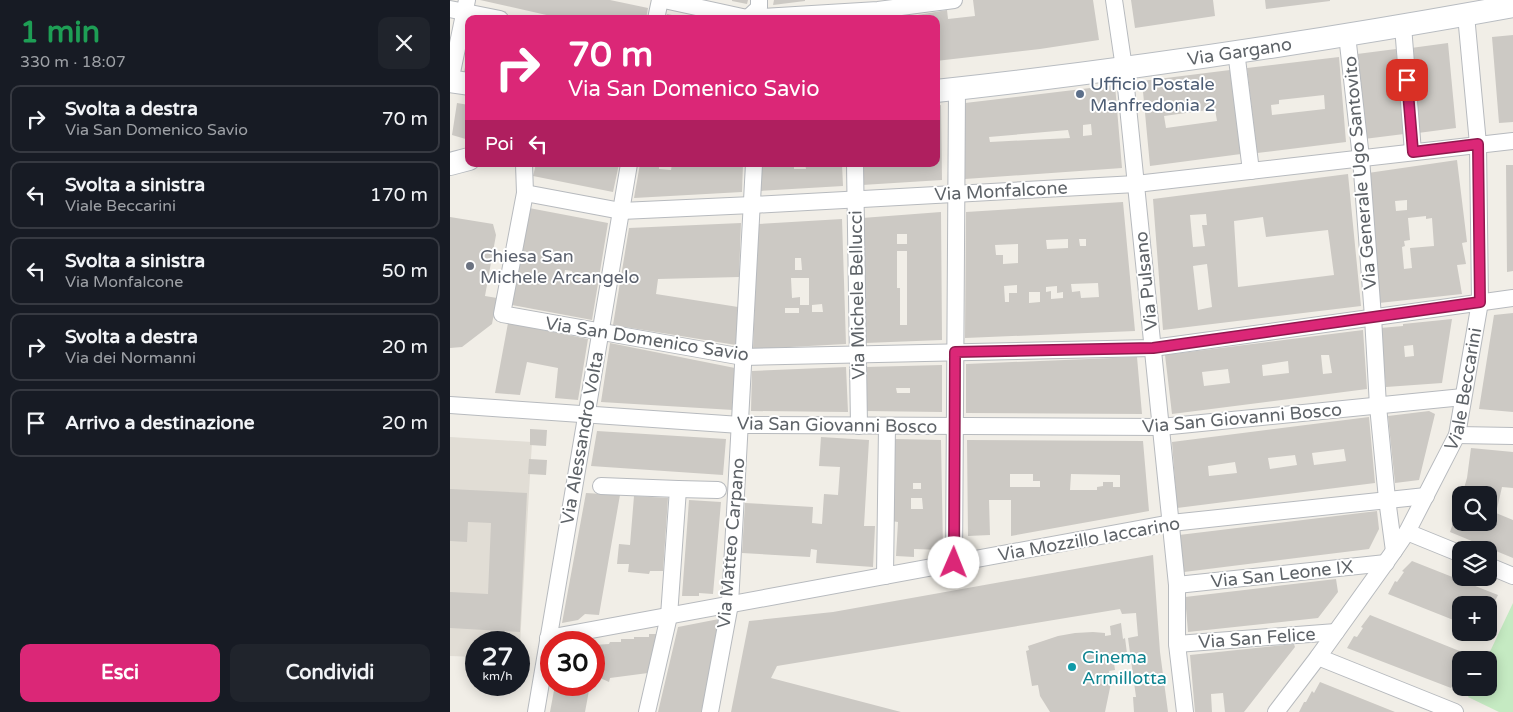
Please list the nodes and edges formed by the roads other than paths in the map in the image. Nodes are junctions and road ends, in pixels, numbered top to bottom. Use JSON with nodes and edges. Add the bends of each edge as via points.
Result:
{"nodes":[{"id":1,"x":660,"y":0,"type":"edge"},
{"id":2,"x":664,"y":0,"type":"edge"},
{"id":3,"x":759,"y":0,"type":"edge"},
{"id":4,"x":954,"y":0,"type":"edge"},
{"id":5,"x":1114,"y":0,"type":"edge"},
{"id":6,"x":877,"y":5,"type":"edge"},
{"id":7,"x":1513,"y":6,"type":"edge"},
{"id":8,"x":461,"y":7,"type":"edge"},
{"id":9,"x":1454,"y":11,"type":"edge"},
{"id":10,"x":487,"y":15,"type":"edge"},
{"id":11,"x":657,"y":15,"type":"edge"},
{"id":12,"x":733,"y":15,"type":"edge"},
{"id":13,"x":751,"y":15,"type":"edge"},
{"id":14,"x":777,"y":15,"type":"edge"},
{"id":15,"x":1403,"y":26,"type":"junction"},
{"id":16,"x":1347,"y":35,"type":"junction"},
{"id":17,"x":1236,"y":51,"type":"junction"},
{"id":18,"x":1124,"y":68,"type":"junction"},
{"id":19,"x":450,"y":81,"type":"edge"},
{"id":20,"x":465,"y":83,"type":"edge"},
{"id":21,"x":947,"y":90,"type":"edge"},
{"id":22,"x":1513,"y":141,"type":"edge"},
{"id":23,"x":1478,"y":144,"type":"junction"},
{"id":24,"x":1413,"y":152,"type":"junction"},
{"id":25,"x":1361,"y":158,"type":"junction"},
{"id":26,"x":465,"y":160,"type":"edge"},
{"id":27,"x":450,"y":164,"type":"edge"},
{"id":28,"x":524,"y":167,"type":"edge"},
{"id":29,"x":628,"y":167,"type":"edge"},
{"id":30,"x":754,"y":167,"type":"edge"},
{"id":31,"x":855,"y":167,"type":"edge"},
{"id":32,"x":1251,"y":171,"type":"junction"},
{"id":33,"x":1136,"y":184,"type":"junction"},
{"id":34,"x":525,"y":192,"type":"junction"},
{"id":35,"x":956,"y":194,"type":"junction"},
{"id":36,"x":856,"y":199,"type":"junction"},
{"id":37,"x":752,"y":204,"type":"junction"},
{"id":38,"x":620,"y":211,"type":"junction"},
{"id":39,"x":1513,"y":298,"type":"edge"},
{"id":40,"x":1480,"y":302,"type":"junction"},
{"id":41,"x":1373,"y":317,"type":"junction"},
{"id":42,"x":600,"y":332,"type":"junction"},
{"id":43,"x":1153,"y":348,"type":"junction"},
{"id":44,"x":955,"y":352,"type":"junction"},
{"id":45,"x":858,"y":354,"type":"junction"},
{"id":46,"x":744,"y":357,"type":"junction"},
{"id":47,"x":1464,"y":397,"type":"junction"},
{"id":48,"x":450,"y":405,"type":"edge"},
{"id":49,"x":1378,"y":406,"type":"junction"},
{"id":50,"x":586,"y":414,"type":"junction"},
{"id":51,"x":740,"y":425,"type":"junction"},
{"id":52,"x":860,"y":426,"type":"junction"},
{"id":53,"x":887,"y":426,"type":"junction"},
{"id":54,"x":955,"y":426,"type":"junction"},
{"id":55,"x":1161,"y":427,"type":"junction"},
{"id":56,"x":1457,"y":435,"type":"junction"},
{"id":57,"x":1513,"y":436,"type":"edge"},
{"id":58,"x":601,"y":486,"type":"dead end"},
{"id":59,"x":678,"y":489,"type":"junction"},
{"id":60,"x":718,"y":490,"type":"dead end"},
{"id":61,"x":1426,"y":496,"type":"junction"},
{"id":62,"x":1387,"y":500,"type":"junction"},
{"id":63,"x":1171,"y":523,"type":"junction"},
{"id":64,"x":1407,"y":532,"type":"junction"},
{"id":65,"x":1452,"y":550,"type":"edge"},
{"id":66,"x":1390,"y":557,"type":"junction"},
{"id":67,"x":954,"y":563,"type":"junction"},
{"id":68,"x":1497,"y":569,"type":"edge"},
{"id":69,"x":885,"y":576,"type":"junction"},
{"id":70,"x":1513,"y":576,"type":"edge"},
{"id":71,"x":1177,"y":585,"type":"junction"},
{"id":72,"x":730,"y":604,"type":"junction"},
{"id":73,"x":668,"y":616,"type":"junction"},
{"id":74,"x":549,"y":631,"type":"edge"},
{"id":75,"x":586,"y":631,"type":"edge"},
{"id":76,"x":1336,"y":632,"type":"junction"},
{"id":77,"x":1178,"y":644,"type":"junction"},
{"id":78,"x":1318,"y":657,"type":"junction"},
{"id":79,"x":540,"y":687,"type":"edge"},
{"id":80,"x":536,"y":712,"type":"edge"},
{"id":81,"x":647,"y":712,"type":"edge"},
{"id":82,"x":710,"y":712,"type":"edge"},
{"id":83,"x":1185,"y":712,"type":"edge"},
{"id":84,"x":1276,"y":712,"type":"edge"},
{"id":85,"x":1455,"y":712,"type":"edge"}],
"edges":[{"from":1,"to":11,"type":"street"},
{"from":2,"to":12,"type":"street"},
{"from":3,"to":13,"type":"street","via":[[759,8]]},
{"from":4,"to":6,"type":"street"},
{"from":5,"to":18,"type":"street","name":"Via Pulsano"},
{"from":6,"to":14,"type":"street"},
{"from":7,"to":9,"type":"main road","name":"Via Gargano"},
{"from":8,"to":10,"type":"street"},
{"from":8,"to":19,"type":"street"},
{"from":9,"to":15,"type":"main road","name":"Via Gargano"},
{"from":9,"to":23,"type":"street","name":"Viale Beccarini"},
{"from":15,"to":16,"type":"main road","name":"Via Gargano"},
{"from":15,"to":24,"type":"street"},
{"from":16,"to":17,"type":"main road","name":"Via Gargano"},
{"from":16,"to":25,"type":"street","name":"Via Generale Ugo Santovito"},
{"from":17,"to":18,"type":"main road","name":"Via Gargano"},
{"from":17,"to":32,"type":"street"},
{"from":18,"to":21,"type":"main road","name":"Via Gargano"},
{"from":18,"to":33,"type":"street","name":"Via Pulsano"},
{"from":19,"to":20,"type":"main road"},
{"from":21,"to":35,"type":"street"},
{"from":22,"to":23,"type":"street","name":"Via Monfalcone"},
{"from":23,"to":24,"type":"street","name":"Via Monfalcone"},
{"from":23,"to":40,"type":"street","name":"Viale Beccarini"},
{"from":24,"to":25,"type":"street","name":"Via Monfalcone"},
{"from":25,"to":32,"type":"street","name":"Via Monfalcone"},
{"from":25,"to":41,"type":"street","name":"Via Generale Ugo Santovito"},
{"from":26,"to":27,"type":"main road"},
{"from":28,"to":34,"type":"street"},
{"from":29,"to":38,"type":"street","name":"Via Alessandro Volta"},
{"from":30,"to":37,"type":"street","name":"Via Matteo Carpano"},
{"from":31,"to":36,"type":"street","name":"Via Michele Bellucci"},
{"from":32,"to":33,"type":"street","name":"Via Monfalcone"},
{"from":33,"to":35,"type":"street","name":"Via Monfalcone"},
{"from":33,"to":43,"type":"street","name":"Via Pulsano"},
{"from":34,"to":38,"type":"street","name":"Via Monfalcone"},
{"from":34,"to":42,"type":"street","name":"Via San Domenico Savio","via":[[502,314]]},
{"from":35,"to":36,"type":"street","name":"Via Monfalcone"},
{"from":35,"to":44,"type":"street"},
{"from":36,"to":37,"type":"street","name":"Via Monfalcone"},
{"from":36,"to":45,"type":"street","name":"Via Michele Bellucci"},
{"from":37,"to":38,"type":"street","name":"Via Monfalcone"},
{"from":37,"to":46,"type":"street","name":"Via Matteo Carpano"},
{"from":38,"to":42,"type":"street","name":"Via Alessandro Volta"},
{"from":39,"to":40,"type":"street","name":"Via San Domenico Savio"},
{"from":40,"to":41,"type":"street","name":"Via San Domenico Savio"},
{"from":40,"to":47,"type":"street","name":"Viale Beccarini"},
{"from":41,"to":43,"type":"street","name":"Via San Domenico Savio"},
{"from":41,"to":49,"type":"street","name":"Via Generale Ugo Santovito"},
{"from":42,"to":46,"type":"street","name":"Via San Domenico Savio"},
{"from":42,"to":50,"type":"street","name":"Via Alessandro Volta"},
{"from":43,"to":44,"type":"street","name":"Via San Domenico Savio"},
{"from":43,"to":55,"type":"street","name":"Via Pulsano"},
{"from":44,"to":45,"type":"street","name":"Via San Domenico Savio"},
{"from":44,"to":54,"type":"street"},
{"from":45,"to":46,"type":"street","name":"Via San Domenico Savio"},
{"from":45,"to":52,"type":"street","name":"Via Michele Bellucci"},
{"from":46,"to":51,"type":"street","name":"Via Matteo Carpano"},
{"from":47,"to":49,"type":"street","name":"Via San Giovanni Bosco"},
{"from":47,"to":56,"type":"street","name":"Viale Beccarini"},
{"from":48,"to":50,"type":"street","name":"Via San Giovanni Bosco"},
{"from":49,"to":55,"type":"street","name":"Via San Giovanni Bosco"},
{"from":49,"to":62,"type":"street","name":"Via Generale Ugo Santovito"},
{"from":50,"to":51,"type":"street","name":"Via San Giovanni Bosco"},
{"from":50,"to":74,"type":"street","name":"Via Alessandro Volta"},
{"from":51,"to":52,"type":"street","name":"Via San Giovanni Bosco"},
{"from":51,"to":72,"type":"street","name":"Via Matteo Carpano"},
{"from":52,"to":53,"type":"street","name":"Via San Giovanni Bosco"},
{"from":53,"to":54,"type":"street","name":"Via San Giovanni Bosco"},
{"from":53,"to":69,"type":"street"},
{"from":54,"to":55,"type":"street","name":"Via San Giovanni Bosco"},
{"from":54,"to":67,"type":"street"},
{"from":55,"to":63,"type":"street","name":"Via Pulsano"},
{"from":56,"to":57,"type":"street"},
{"from":56,"to":61,"type":"street","name":"Viale Beccarini"},
{"from":58,"to":59,"type":"street"},
{"from":59,"to":60,"type":"street"},
{"from":59,"to":73,"type":"street"},
{"from":61,"to":62,"type":"street","name":"Via Mozzillo Iaccarino"},
{"from":61,"to":64,"type":"street","name":"Viale Beccarini"},
{"from":62,"to":63,"type":"street","name":"Via Mozzillo Iaccarino"},
{"from":62,"to":66,"type":"street","name":"Via Generale Ugo Santovito"},
{"from":63,"to":67,"type":"street","name":"Via Mozzillo Iaccarino"},
{"from":63,"to":71,"type":"street","name":"Via Pulsano"},
{"from":64,"to":65,"type":"street"},
{"from":64,"to":66,"type":"street","name":"Viale Beccarini"},
{"from":66,"to":71,"type":"street","name":"Via San Leone IX"},
{"from":66,"to":76,"type":"street","name":"Viale Beccarini"},
{"from":67,"to":69,"type":"street","name":"Via Mozzillo Iaccarino"},
{"from":68,"to":70,"type":"street"},
{"from":69,"to":72,"type":"street","name":"Via Mozzillo Iaccarino"},
{"from":71,"to":77,"type":"street","name":"Via Pulsano"},
{"from":72,"to":73,"type":"street","name":"Via Mozzillo Iaccarino"},
{"from":72,"to":82,"type":"street","name":"Via Matteo Carpano"},
{"from":73,"to":75,"type":"street","name":"Via Mozzillo Iaccarino"},
{"from":73,"to":81,"type":"street"},
{"from":76,"to":77,"type":"street","name":"Via San Felice"},
{"from":76,"to":78,"type":"street","name":"Viale Beccarini"},
{"from":77,"to":83,"type":"street","name":"Via Pulsano"},
{"from":78,"to":84,"type":"street","name":"Viale Beccarini"},
{"from":78,"to":85,"type":"street"},
{"from":79,"to":80,"type":"street","name":"Via Alessandro Volta"}]}
